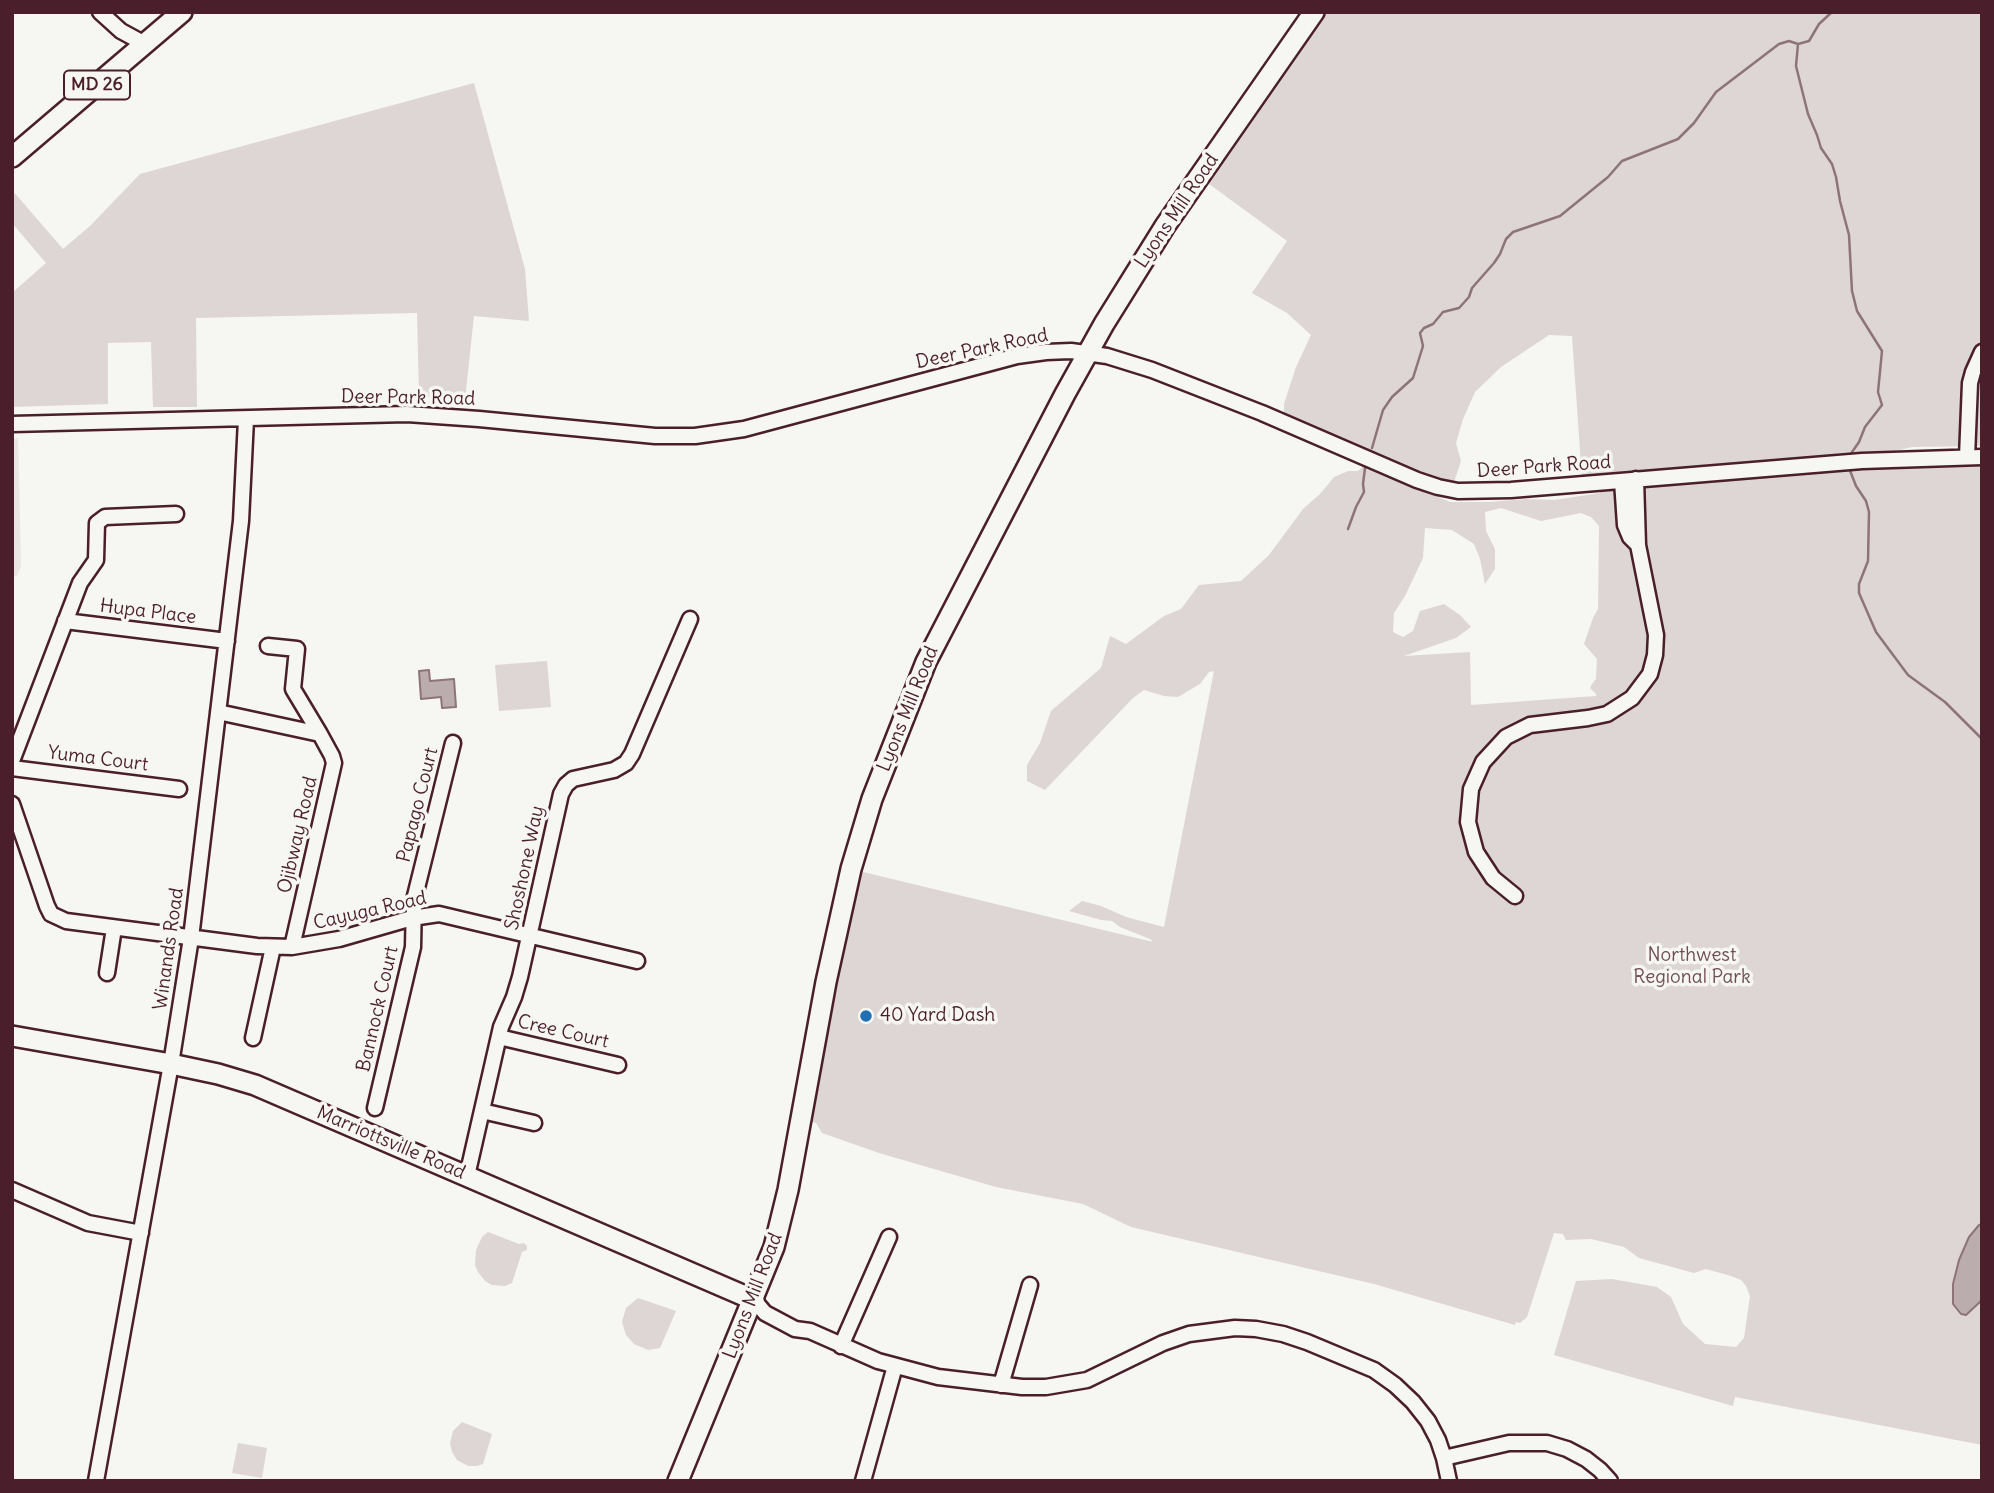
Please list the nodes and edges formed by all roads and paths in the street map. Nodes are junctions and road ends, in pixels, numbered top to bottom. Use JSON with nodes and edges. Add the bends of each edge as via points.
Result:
{"nodes":[{"id":1,"x":100,"y":12,"type":"edge"},
{"id":2,"x":182,"y":12,"type":"edge"},
{"id":3,"x":1314,"y":12,"type":"edge"},
{"id":4,"x":145,"y":44,"type":"junction"},
{"id":5,"x":12,"y":157,"type":"edge"},
{"id":6,"x":1088,"y":352,"type":"junction"},
{"id":7,"x":1982,"y":352,"type":"edge"},
{"id":8,"x":246,"y":419,"type":"junction"},
{"id":9,"x":12,"y":424,"type":"edge"},
{"id":10,"x":1974,"y":457,"type":"edge"},
{"id":11,"x":1629,"y":480,"type":"junction"},
{"id":12,"x":176,"y":514,"type":"dead end"},
{"id":13,"x":690,"y":619,"type":"dead end"},
{"id":14,"x":65,"y":621,"type":"junction"},
{"id":15,"x":227,"y":642,"type":"junction"},
{"id":16,"x":268,"y":646,"type":"dead end"},
{"id":17,"x":218,"y":712,"type":"junction"},
{"id":18,"x":320,"y":734,"type":"junction"},
{"id":19,"x":453,"y":743,"type":"dead end"},
{"id":20,"x":12,"y":761,"type":"edge"},
{"id":21,"x":12,"y":768,"type":"edge"},
{"id":22,"x":179,"y":789,"type":"dead end"},
{"id":23,"x":12,"y":804,"type":"edge"},
{"id":24,"x":17,"y":836,"type":"edge"},
{"id":25,"x":1515,"y":896,"type":"dead end"},
{"id":26,"x":412,"y":918,"type":"junction"},
{"id":27,"x":114,"y":928,"type":"junction"},
{"id":28,"x":530,"y":935,"type":"junction"},
{"id":29,"x":191,"y":938,"type":"junction"},
{"id":30,"x":272,"y":947,"type":"junction"},
{"id":31,"x":292,"y":947,"type":"junction"},
{"id":32,"x":637,"y":961,"type":"dead end"},
{"id":33,"x":107,"y":973,"type":"dead end"},
{"id":34,"x":12,"y":1036,"type":"edge"},
{"id":35,"x":499,"y":1037,"type":"junction"},
{"id":36,"x":253,"y":1038,"type":"dead end"},
{"id":37,"x":171,"y":1064,"type":"junction"},
{"id":38,"x":618,"y":1065,"type":"dead end"},
{"id":39,"x":375,"y":1108,"type":"dead end"},
{"id":40,"x":482,"y":1111,"type":"junction"},
{"id":41,"x":534,"y":1123,"type":"dead end"},
{"id":42,"x":467,"y":1176,"type":"junction"},
{"id":43,"x":12,"y":1190,"type":"edge"},
{"id":44,"x":141,"y":1233,"type":"junction"},
{"id":45,"x":889,"y":1237,"type":"dead end"},
{"id":46,"x":1030,"y":1285,"type":"dead end"},
{"id":47,"x":754,"y":1300,"type":"junction"},
{"id":48,"x":841,"y":1346,"type":"junction"},
{"id":49,"x":895,"y":1366,"type":"junction"},
{"id":50,"x":1001,"y":1385,"type":"junction"},
{"id":51,"x":1444,"y":1458,"type":"junction"},
{"id":52,"x":96,"y":1481,"type":"edge"},
{"id":53,"x":678,"y":1481,"type":"edge"},
{"id":54,"x":863,"y":1481,"type":"edge"},
{"id":55,"x":1449,"y":1481,"type":"edge"},
{"id":56,"x":1610,"y":1481,"type":"edge"}],
"edges":[{"from":1,"to":4,"type":"street"},
{"from":2,"to":4,"type":"main road","number":"MD 26"},
{"from":3,"to":6,"type":"main road","name":"Lyons Mill Road","via":[[1159,236]]},
{"from":4,"to":5,"type":"main road","number":"MD 26"},
{"from":6,"to":8,"type":"street","name":"Deer Park Road","via":[[1017,356],[706,436],[655,436],[424,414]]},
{"from":6,"to":11,"type":"street","name":"Deer Park Road","via":[[1165,374],[1438,487],[1488,491]]},
{"from":6,"to":47,"type":"main road","name":"Lyons Mill Road","via":[[936,641],[872,799],[836,932],[781,1224]]},
{"from":7,"to":10,"type":"street","via":[[1970,383]]},
{"from":8,"to":9,"type":"street","name":"Deer Park Road"},
{"from":8,"to":15,"type":"street","name":"Winands Road","via":[[243,498]]},
{"from":10,"to":11,"type":"street","name":"Deer Park Road"},
{"from":11,"to":25,"type":"street","via":[[1656,635],[1653,664],[1632,698],[1607,714],[1541,723],[1512,733],[1479,768],[1471,789],[1468,822],[1476,852],[1493,878]]},
{"from":12,"to":14,"type":"street","via":[[99,520],[96,560],[80,583]]},
{"from":13,"to":28,"type":"street","name":"Shoshone Way","via":[[632,754],[614,770],[573,779],[561,794]]},
{"from":14,"to":15,"type":"street","name":"Hupa Place"},
{"from":14,"to":20,"type":"street"},
{"from":15,"to":17,"type":"street","name":"Winands Road"},
{"from":16,"to":18,"type":"street","name":"Ojibway Road","via":[[297,649],[293,689]]},
{"from":17,"to":18,"type":"street"},
{"from":17,"to":29,"type":"street","name":"Winands Road"},
{"from":18,"to":31,"type":"street","name":"Ojibway Road","via":[[332,756],[333,769]]},
{"from":19,"to":26,"type":"street","name":"Papago Court"},
{"from":21,"to":22,"type":"street","name":"Yuma Court"},
{"from":23,"to":24,"type":"street"},
{"from":24,"to":27,"type":"street","name":"Cayuga Road","via":[[51,914],[66,921]]},
{"from":26,"to":28,"type":"street","name":"Cayuga Road","via":[[439,914]]},
{"from":26,"to":31,"type":"street","name":"Cayuga Road"},
{"from":26,"to":39,"type":"street","name":"Bannock Court","via":[[413,947]]},
{"from":27,"to":29,"type":"street","name":"Cayuga Road"},
{"from":27,"to":33,"type":"street"},
{"from":28,"to":32,"type":"street","name":"Cayuga Road"},
{"from":28,"to":35,"type":"street","name":"Shoshone Way"},
{"from":29,"to":30,"type":"street","name":"Cayuga Road"},
{"from":29,"to":37,"type":"street","name":"Winands Road"},
{"from":30,"to":31,"type":"street","name":"Cayuga Road"},
{"from":30,"to":36,"type":"street"},
{"from":34,"to":37,"type":"main road","name":"Marriottsville Road"},
{"from":35,"to":38,"type":"street","name":"Cree Court"},
{"from":35,"to":40,"type":"street","name":"Shoshone Way"},
{"from":37,"to":42,"type":"main road","name":"Marriottsville Road","via":[[255,1085]]},
{"from":37,"to":44,"type":"street","name":"Winands Road"},
{"from":40,"to":41,"type":"street"},
{"from":40,"to":42,"type":"street","name":"Shoshone Way"},
{"from":42,"to":47,"type":"main road","name":"Marriottsville Road"},
{"from":43,"to":44,"type":"street","via":[[88,1223]]},
{"from":44,"to":52,"type":"street","name":"Winands Road"},
{"from":45,"to":48,"type":"street"},
{"from":46,"to":50,"type":"street"},
{"from":47,"to":48,"type":"street","name":"Marriottsville Road","via":[[765,1313],[795,1329]]},
{"from":47,"to":53,"type":"main road","name":"Lyons Mill Road"},
{"from":48,"to":49,"type":"street","name":"Marriottsville Road"},
{"from":49,"to":50,"type":"street","name":"Marriottsville Road"},
{"from":49,"to":54,"type":"street"},
{"from":50,"to":51,"type":"street","name":"Marriottsville Road","via":[[1022,1388],[1087,1380],[1189,1335],[1256,1329],[1307,1342],[1374,1370],[1413,1402],[1428,1421]]},
{"from":51,"to":55,"type":"street","name":"Marriottsville Road"},
{"from":51,"to":56,"type":"street","via":[[1509,1443],[1547,1443],[1586,1459]]}]}
